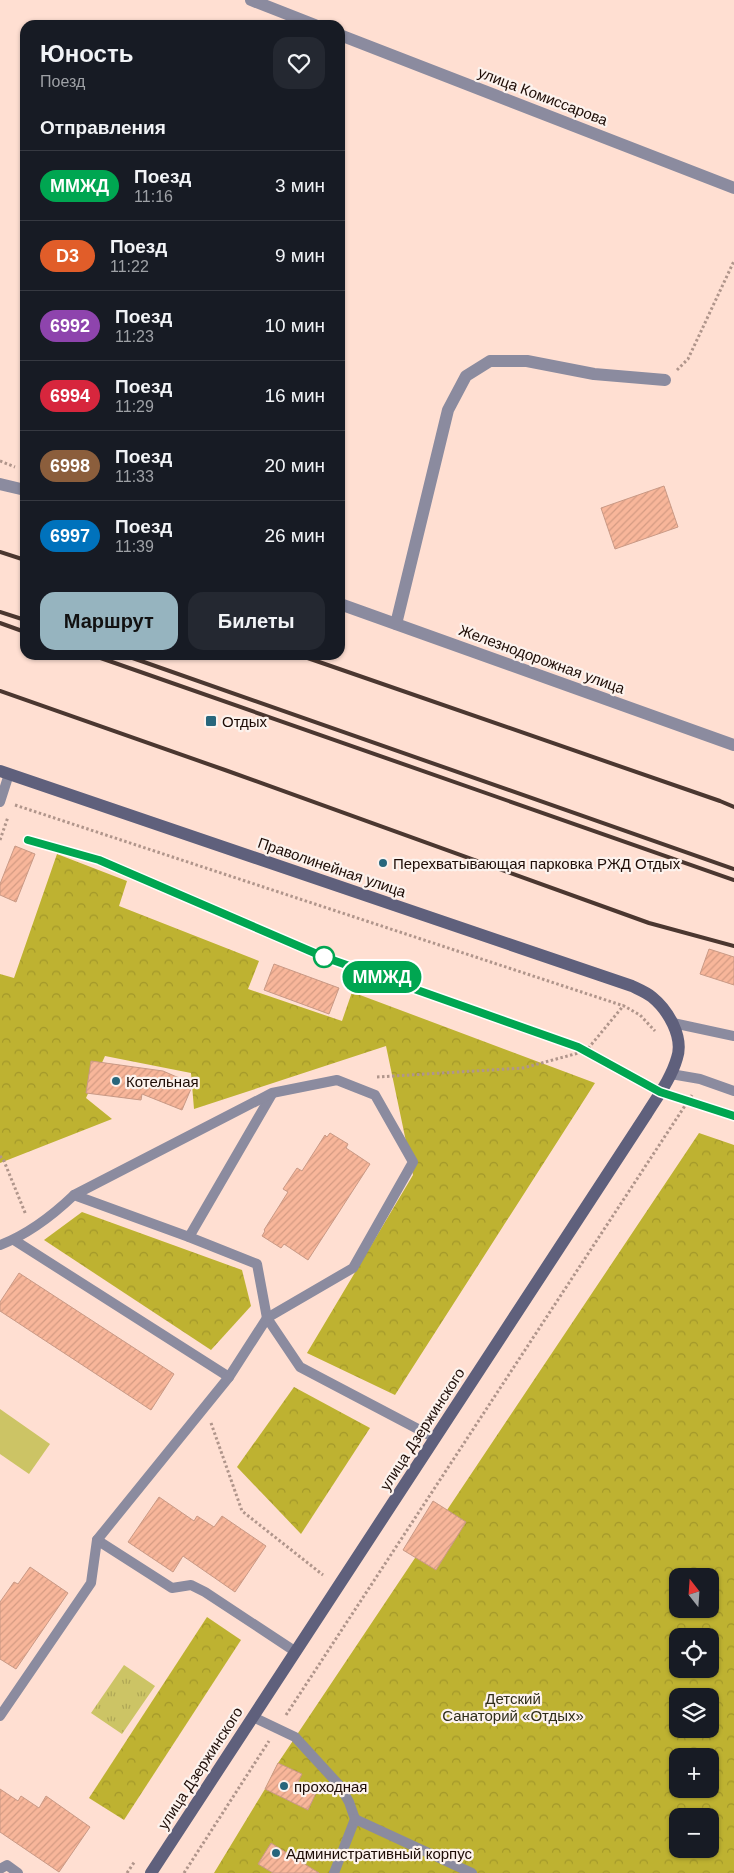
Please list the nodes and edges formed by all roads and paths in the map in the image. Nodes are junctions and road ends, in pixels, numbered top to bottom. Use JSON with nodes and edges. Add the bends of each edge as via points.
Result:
{"nodes":[{"id":1,"x":251,"y":0,"type":"edge"},
{"id":2,"x":302,"y":20,"type":"edge"},
{"id":3,"x":345,"y":37,"type":"edge"},
{"id":4,"x":734,"y":188,"type":"edge"},
{"id":5,"x":734,"y":261,"type":"edge"},
{"id":6,"x":665,"y":380,"type":"joint"},
{"id":7,"x":0,"y":461,"type":"edge"},
{"id":8,"x":17,"y":468,"type":"dead end"},
{"id":9,"x":0,"y":484,"type":"edge"},
{"id":10,"x":20,"y":489,"type":"edge"},
{"id":11,"x":345,"y":606,"type":"edge"},
{"id":12,"x":396,"y":624,"type":"junction"},
{"id":13,"x":734,"y":745,"type":"edge"},
{"id":14,"x":5,"y":773,"type":"edge"},
{"id":15,"x":0,"y":802,"type":"edge"},
{"id":16,"x":632,"y":986,"type":"junction"},
{"id":17,"x":652,"y":997,"type":"joint"},
{"id":18,"x":673,"y":1023,"type":"junction"},
{"id":19,"x":734,"y":1036,"type":"edge"},
{"id":20,"x":671,"y":1074,"type":"junction"},
{"id":21,"x":376,"y":1077,"type":"dead end"},
{"id":22,"x":696,"y":1089,"type":"dead end"},
{"id":23,"x":734,"y":1090,"type":"edge"},
{"id":24,"x":272,"y":1094,"type":"junction"},
{"id":25,"x":0,"y":1156,"type":"edge"},
{"id":26,"x":74,"y":1195,"type":"junction"},
{"id":27,"x":32,"y":1229,"type":"junction"},
{"id":28,"x":189,"y":1237,"type":"junction"},
{"id":29,"x":14,"y":1240,"type":"junction"},
{"id":30,"x":0,"y":1245,"type":"edge"},
{"id":31,"x":267,"y":1318,"type":"junction"},
{"id":32,"x":229,"y":1377,"type":"junction"},
{"id":33,"x":206,"y":1406,"type":"junction"},
{"id":34,"x":435,"y":1438,"type":"junction"},
{"id":35,"x":97,"y":1540,"type":"junction"},
{"id":36,"x":323,"y":1575,"type":"dead end"},
{"id":37,"x":296,"y":1652,"type":"junction"},
{"id":38,"x":0,"y":1716,"type":"edge"},
{"id":39,"x":254,"y":1717,"type":"junction"},
{"id":40,"x":277,"y":1729,"type":"junction"},
{"id":41,"x":354,"y":1819,"type":"junction"},
{"id":42,"x":0,"y":1869,"type":"edge"},
{"id":43,"x":18,"y":1873,"type":"edge"},
{"id":44,"x":151,"y":1873,"type":"edge"},
{"id":45,"x":184,"y":1873,"type":"edge"},
{"id":46,"x":334,"y":1873,"type":"edge"},
{"id":47,"x":472,"y":1873,"type":"edge"}],
"edges":[{"from":1,"to":2,"type":"street"},
{"from":3,"to":4,"type":"street","name":"улица Комиссарова"},
{"from":5,"to":6,"type":"path","via":[[688,359]]},
{"from":6,"to":12,"type":"street","via":[[594,374],[527,361],[490,361],[466,376],[448,410]]},
{"from":7,"to":8,"type":"path"},
{"from":9,"to":10,"type":"street"},
{"from":11,"to":12,"type":"street","name":"Железнодорожная улица"},
{"from":12,"to":13,"type":"street","name":"Железнодорожная улица"},
{"from":14,"to":15,"type":"lane"},
{"from":14,"to":16,"type":"main road","name":"Праволинейная улица"},
{"from":16,"to":17,"type":"main road","name":"Праволинейная улица"},
{"from":16,"to":21,"type":"path","via":[[624,1006],[586,1052],[523,1068]]},
{"from":17,"to":18,"type":"main road","name":"улица Дзержинского"},
{"from":18,"to":19,"type":"lane"},
{"from":18,"to":20,"type":"main road","name":"улица Дзержинского","via":[[678,1056]]},
{"from":20,"to":23,"type":"lane"},
{"from":20,"to":34,"type":"main road","name":"улица Дзержинского"},
{"from":22,"to":40,"type":"path"},
{"from":24,"to":26,"type":"lane"},
{"from":24,"to":28,"type":"lane"},
{"from":24,"to":31,"type":"lane","via":[[337,1080],[375,1095],[413,1162],[353,1268]]},
{"from":25,"to":27,"type":"path"},
{"from":26,"to":27,"type":"lane","via":[[51,1217]]},
{"from":26,"to":28,"type":"lane"},
{"from":27,"to":29,"type":"lane"},
{"from":28,"to":31,"type":"lane","via":[[257,1264]]},
{"from":29,"to":30,"type":"lane"},
{"from":29,"to":32,"type":"lane"},
{"from":31,"to":32,"type":"lane"},
{"from":31,"to":34,"type":"lane","via":[[300,1367]]},
{"from":32,"to":33,"type":"lane"},
{"from":33,"to":35,"type":"lane"},
{"from":33,"to":36,"type":"path","via":[[242,1511]]},
{"from":34,"to":37,"type":"main road","name":"улица Дзержинского"},
{"from":35,"to":37,"type":"lane","via":[[172,1588],[191,1585],[205,1592]]},
{"from":35,"to":38,"type":"lane","via":[[91,1583]]},
{"from":37,"to":39,"type":"main road","name":"улица Дзержинского"},
{"from":39,"to":40,"type":"lane"},
{"from":39,"to":44,"type":"main road","name":"улица Дзержинского"},
{"from":40,"to":41,"type":"lane","via":[[295,1737],[340,1786]]},
{"from":40,"to":45,"type":"path"},
{"from":41,"to":46,"type":"lane"},
{"from":41,"to":47,"type":"lane"},
{"from":42,"to":43,"type":"lane","via":[[7,1865]]}]}
